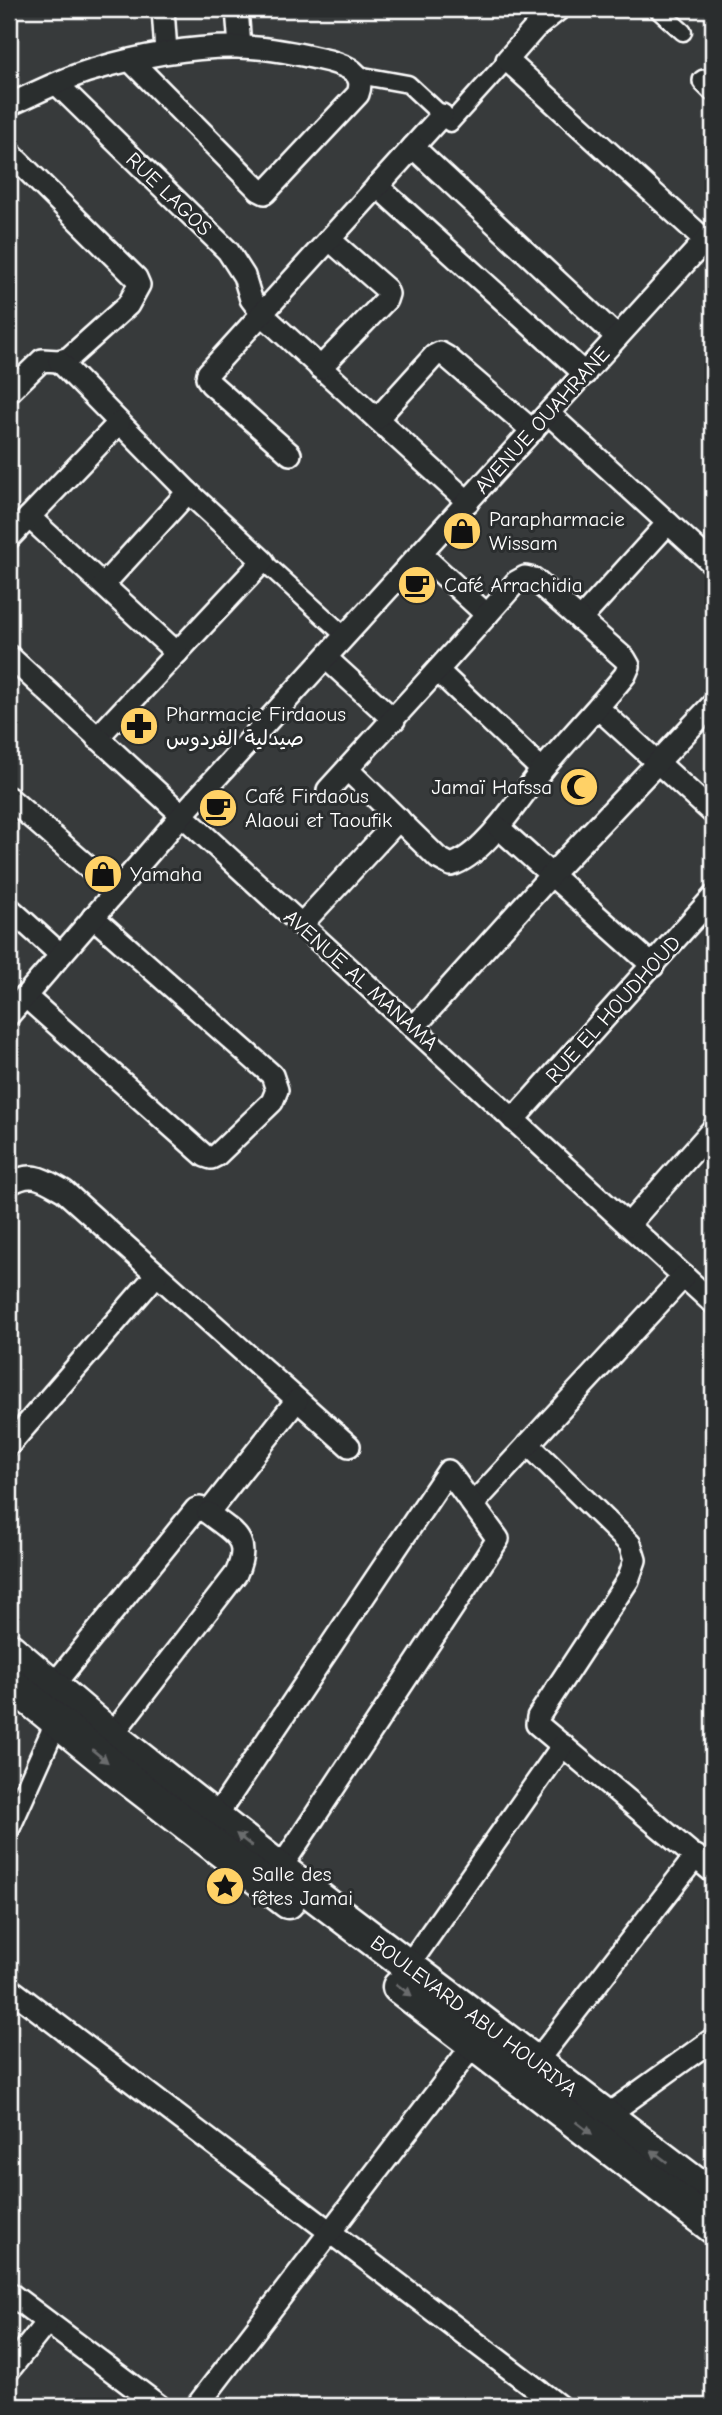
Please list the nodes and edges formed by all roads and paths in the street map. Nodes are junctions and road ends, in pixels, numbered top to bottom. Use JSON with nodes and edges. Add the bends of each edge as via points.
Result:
{"nodes":[{"id":1,"x":163,"y":9,"type":"edge"},
{"id":2,"x":237,"y":9,"type":"edge"},
{"id":3,"x":559,"y":9,"type":"edge"},
{"id":4,"x":657,"y":9,"type":"edge"},
{"id":5,"x":682,"y":32,"type":"dead end"},
{"id":6,"x":240,"y":47,"type":"junction"},
{"id":7,"x":166,"y":52,"type":"junction"},
{"id":8,"x":131,"y":60,"type":"junction"},
{"id":9,"x":507,"y":60,"type":"junction"},
{"id":10,"x":358,"y":75,"type":"junction"},
{"id":11,"x":57,"y":84,"type":"junction"},
{"id":12,"x":9,"y":105,"type":"edge"},
{"id":13,"x":442,"y":115,"type":"junction"},
{"id":14,"x":413,"y":147,"type":"junction"},
{"id":15,"x":9,"y":152,"type":"edge"},
{"id":16,"x":377,"y":186,"type":"junction"},
{"id":17,"x":709,"y":236,"type":"edge"},
{"id":18,"x":330,"y":240,"type":"junction"},
{"id":19,"x":263,"y":315,"type":"junction"},
{"id":20,"x":617,"y":337,"type":"junction"},
{"id":21,"x":59,"y":361,"type":"junction"},
{"id":22,"x":320,"y":368,"type":"junction"},
{"id":23,"x":585,"y":374,"type":"junction"},
{"id":24,"x":9,"y":392,"type":"edge"},
{"id":25,"x":549,"y":414,"type":"junction"},
{"id":26,"x":377,"y":419,"type":"junction"},
{"id":27,"x":119,"y":423,"type":"junction"},
{"id":28,"x":533,"y":431,"type":"junction"},
{"id":29,"x":290,"y":454,"type":"dead end"},
{"id":30,"x":188,"y":492,"type":"junction"},
{"id":31,"x":468,"y":502,"type":"junction"},
{"id":32,"x":29,"y":517,"type":"junction"},
{"id":33,"x":668,"y":523,"type":"junction"},
{"id":34,"x":9,"y":538,"type":"edge"},
{"id":35,"x":421,"y":554,"type":"junction"},
{"id":36,"x":263,"y":561,"type":"junction"},
{"id":37,"x":713,"y":564,"type":"edge"},
{"id":38,"x":103,"y":584,"type":"junction"},
{"id":39,"x":487,"y":615,"type":"junction"},
{"id":40,"x":580,"y":620,"type":"junction"},
{"id":41,"x":346,"y":637,"type":"junction"},
{"id":42,"x":177,"y":653,"type":"junction"},
{"id":43,"x":9,"y":656,"type":"edge"},
{"id":44,"x":326,"y":658,"type":"junction"},
{"id":45,"x":438,"y":671,"type":"junction"},
{"id":46,"x":713,"y":704,"type":"edge"},
{"id":47,"x":598,"y":708,"type":"junction"},
{"id":48,"x":394,"y":720,"type":"junction"},
{"id":49,"x":97,"y":738,"type":"junction"},
{"id":50,"x":657,"y":762,"type":"junction"},
{"id":51,"x":348,"y":769,"type":"junction"},
{"id":52,"x":542,"y":771,"type":"junction"},
{"id":53,"x":328,"y":790,"type":"dead end"},
{"id":54,"x":9,"y":798,"type":"edge"},
{"id":55,"x":713,"y":813,"type":"edge"},
{"id":56,"x":181,"y":816,"type":"junction"},
{"id":57,"x":399,"y":819,"type":"junction"},
{"id":58,"x":498,"y":827,"type":"junction"},
{"id":59,"x":551,"y":876,"type":"junction"},
{"id":60,"x":116,"y":891,"type":"junction"},
{"id":61,"x":713,"y":897,"type":"edge"},
{"id":62,"x":9,"y":908,"type":"edge"},
{"id":63,"x":93,"y":916,"type":"junction"},
{"id":64,"x":301,"y":925,"type":"junction"},
{"id":65,"x":60,"y":954,"type":"junction"},
{"id":66,"x":653,"y":966,"type":"junction"},
{"id":67,"x":25,"y":996,"type":"junction"},
{"id":68,"x":9,"y":1015,"type":"edge"},
{"id":69,"x":414,"y":1027,"type":"junction"},
{"id":70,"x":513,"y":1120,"type":"junction"},
{"id":71,"x":713,"y":1129,"type":"edge"},
{"id":72,"x":9,"y":1184,"type":"edge"},
{"id":73,"x":628,"y":1226,"type":"junction"},
{"id":74,"x":157,"y":1274,"type":"junction"},
{"id":75,"x":684,"y":1276,"type":"junction"},
{"id":76,"x":713,"y":1303,"type":"edge"},
{"id":77,"x":297,"y":1400,"type":"junction"},
{"id":78,"x":528,"y":1444,"type":"junction"},
{"id":79,"x":9,"y":1446,"type":"edge"},
{"id":80,"x":349,"y":1446,"type":"dead end"},
{"id":81,"x":473,"y":1504,"type":"junction"},
{"id":82,"x":208,"y":1513,"type":"junction"},
{"id":83,"x":9,"y":1649,"type":"edge"},
{"id":84,"x":9,"y":1682,"type":"edge"},
{"id":85,"x":52,"y":1688,"type":"junction"},
{"id":86,"x":57,"y":1721,"type":"junction"},
{"id":87,"x":111,"y":1736,"type":"junction"},
{"id":88,"x":563,"y":1745,"type":"junction"},
{"id":89,"x":215,"y":1818,"type":"junction"},
{"id":90,"x":9,"y":1828,"type":"edge"},
{"id":91,"x":696,"y":1856,"type":"junction"},
{"id":92,"x":280,"y":1869,"type":"junction"},
{"id":93,"x":713,"y":1872,"type":"edge"},
{"id":94,"x":408,"y":1966,"type":"junction"},
{"id":95,"x":9,"y":1988,"type":"edge"},
{"id":96,"x":713,"y":2039,"type":"edge"},
{"id":97,"x":474,"y":2044,"type":"junction"},
{"id":98,"x":536,"y":2062,"type":"junction"},
{"id":99,"x":606,"y":2116,"type":"junction"},
{"id":100,"x":713,"y":2197,"type":"edge"},
{"id":101,"x":713,"y":2227,"type":"edge"},
{"id":102,"x":331,"y":2232,"type":"junction"},
{"id":103,"x":9,"y":2293,"type":"edge"},
{"id":104,"x":47,"y":2322,"type":"junction"},
{"id":105,"x":9,"y":2370,"type":"edge"},
{"id":106,"x":200,"y":2405,"type":"edge"},
{"id":107,"x":159,"y":2406,"type":"edge"},
{"id":108,"x":559,"y":2406,"type":"edge"}],
"edges":[{"from":1,"to":7,"type":"street"},
{"from":2,"to":6,"type":"street"},
{"from":3,"to":9,"type":"street"},
{"from":4,"to":5,"type":"street"},
{"from":6,"to":7,"type":"street"},
{"from":6,"to":10,"type":"street","via":[[310,57],[347,66]]},
{"from":7,"to":8,"type":"street"},
{"from":8,"to":10,"type":"street","via":[[265,193],[358,94]]},
{"from":8,"to":11,"type":"street"},
{"from":9,"to":13,"type":"street","via":[[450,123]]},
{"from":9,"to":17,"type":"street"},
{"from":10,"to":13,"type":"street","via":[[408,85]]},
{"from":11,"to":12,"type":"street"},
{"from":11,"to":19,"type":"street","name":"RUE LAGOS","via":[[235,259],[251,299]]},
{"from":13,"to":14,"type":"street"},
{"from":14,"to":16,"type":"street"},
{"from":14,"to":20,"type":"street"},
{"from":15,"to":21,"type":"street","via":[[139,285],[128,305],[69,358]]},
{"from":16,"to":18,"type":"street"},
{"from":16,"to":23,"type":"street"},
{"from":17,"to":20,"type":"street","name":"AVENUE OUAHRANE"},
{"from":18,"to":19,"type":"street"},
{"from":18,"to":22,"type":"street","via":[[388,294]]},
{"from":19,"to":22,"type":"street","name":"RUE LAGOS"},
{"from":19,"to":29,"type":"street","via":[[206,378]]},
{"from":20,"to":23,"type":"street","name":"AVENUE OUAHRANE"},
{"from":21,"to":24,"type":"street","via":[[42,360]]},
{"from":21,"to":27,"type":"street"},
{"from":22,"to":26,"type":"street","name":"RUE LAGOS"},
{"from":23,"to":25,"type":"street","name":"AVENUE OUAHRANE"},
{"from":25,"to":28,"type":"street","name":"AVENUE OUAHRANE"},
{"from":25,"to":33,"type":"street"},
{"from":26,"to":28,"type":"street","via":[[440,353]]},
{"from":26,"to":31,"type":"street","name":"RUE LAGOS"},
{"from":27,"to":30,"type":"street"},
{"from":27,"to":32,"type":"street"},
{"from":28,"to":31,"type":"street","name":"AVENUE OUAHRANE"},
{"from":30,"to":36,"type":"street"},
{"from":30,"to":38,"type":"street"},
{"from":31,"to":35,"type":"street","name":"AVENUE OUAHRANE"},
{"from":32,"to":34,"type":"street"},
{"from":32,"to":38,"type":"street"},
{"from":33,"to":37,"type":"street"},
{"from":33,"to":40,"type":"street"},
{"from":35,"to":39,"type":"street"},
{"from":35,"to":41,"type":"street","name":"AVENUE OUAHRANE"},
{"from":36,"to":41,"type":"street"},
{"from":36,"to":42,"type":"street"},
{"from":38,"to":42,"type":"street"},
{"from":39,"to":40,"type":"street","via":[[525,577],[534,579]]},
{"from":39,"to":45,"type":"street"},
{"from":40,"to":47,"type":"street","via":[[629,666]]},
{"from":41,"to":44,"type":"street","name":"AVENUE OUAHRANE"},
{"from":42,"to":49,"type":"street"},
{"from":43,"to":49,"type":"street","name":"AVENUE AL MANAMA"},
{"from":44,"to":48,"type":"street"},
{"from":44,"to":56,"type":"street","name":"AVENUE OUAHRANE"},
{"from":45,"to":48,"type":"street"},
{"from":45,"to":52,"type":"street"},
{"from":46,"to":50,"type":"street"},
{"from":47,"to":50,"type":"street"},
{"from":47,"to":52,"type":"street"},
{"from":48,"to":51,"type":"street"},
{"from":49,"to":56,"type":"street","name":"AVENUE AL MANAMA"},
{"from":50,"to":55,"type":"street"},
{"from":50,"to":59,"type":"street"},
{"from":51,"to":53,"type":"street"},
{"from":51,"to":57,"type":"street"},
{"from":52,"to":58,"type":"street"},
{"from":54,"to":60,"type":"street"},
{"from":56,"to":60,"type":"street","name":"AVENUE OUAHRANE"},
{"from":56,"to":64,"type":"street","name":"AVENUE AL MANAMA"},
{"from":57,"to":58,"type":"street","via":[[451,865],[465,861]]},
{"from":57,"to":64,"type":"street"},
{"from":58,"to":59,"type":"street"},
{"from":59,"to":66,"type":"street"},
{"from":59,"to":69,"type":"street"},
{"from":60,"to":63,"type":"street","name":"AVENUE OUAHRANE"},
{"from":61,"to":66,"type":"street","name":"RUE EL HOUDHOUD"},
{"from":62,"to":65,"type":"street"},
{"from":63,"to":65,"type":"street","name":"AVENUE OUAHRANE"},
{"from":63,"to":67,"type":"street","via":[[272,1075],[277,1090],[272,1102],[217,1155],[205,1156]]},
{"from":64,"to":69,"type":"street","name":"AVENUE AL MANAMA"},
{"from":65,"to":67,"type":"street","name":"AVENUE OUAHRANE"},
{"from":66,"to":70,"type":"street","name":"RUE EL HOUDHOUD"},
{"from":67,"to":68,"type":"street","name":"AVENUE OUAHRANE"},
{"from":69,"to":70,"type":"street","name":"AVENUE AL MANAMA"},
{"from":70,"to":73,"type":"street","name":"AVENUE AL MANAMA"},
{"from":71,"to":73,"type":"street"},
{"from":72,"to":74,"type":"street","via":[[20,1177],[40,1177],[64,1191]]},
{"from":73,"to":75,"type":"street","name":"AVENUE AL MANAMA"},
{"from":74,"to":77,"type":"street"},
{"from":74,"to":79,"type":"street"},
{"from":75,"to":76,"type":"street","name":"AVENUE AL MANAMA"},
{"from":75,"to":78,"type":"street"},
{"from":77,"to":80,"type":"street"},
{"from":77,"to":82,"type":"street"},
{"from":78,"to":81,"type":"street"},
{"from":78,"to":88,"type":"street","via":[[630,1544],[635,1560],[621,1591],[538,1717],[540,1728]]},
{"from":81,"to":89,"type":"street","via":[[448,1471]]},
{"from":81,"to":92,"type":"street","via":[[498,1539]]},
{"from":82,"to":85,"type":"street","via":[[196,1508]]},
{"from":82,"to":87,"type":"street","via":[[234,1533],[243,1558],[236,1574]]},
{"from":83,"to":85,"type":"main road","name":"BOULEVARD ABU HOURIYA"},
{"from":84,"to":86,"type":"main road","name":"BOULEVARD ABU HOURIYA"},
{"from":85,"to":87,"type":"main road","name":"BOULEVARD ABU HOURIYA"},
{"from":86,"to":90,"type":"street"},
{"from":86,"to":97,"type":"main road","name":"BOULEVARD ABU HOURIYA","one_way":true},
{"from":87,"to":89,"type":"main road","name":"BOULEVARD ABU HOURIYA"},
{"from":88,"to":91,"type":"street"},
{"from":88,"to":94,"type":"street"},
{"from":92,"to":89,"type":"main road","name":"BOULEVARD ABU HOURIYA","one_way":true},
{"from":91,"to":93,"type":"street"},
{"from":91,"to":98,"type":"street"},
{"from":92,"to":94,"type":"main road","name":"BOULEVARD ABU HOURIYA"},
{"from":94,"to":98,"type":"main road","name":"BOULEVARD ABU HOURIYA"},
{"from":95,"to":102,"type":"street"},
{"from":96,"to":99,"type":"street"},
{"from":97,"to":101,"type":"main road","name":"BOULEVARD ABU HOURIYA","one_way":true},
{"from":97,"to":102,"type":"street"},
{"from":98,"to":99,"type":"main road","name":"BOULEVARD ABU HOURIYA"},
{"from":100,"to":99,"type":"main road","name":"BOULEVARD ABU HOURIYA","one_way":true},
{"from":102,"to":106,"type":"street"},
{"from":102,"to":108,"type":"street"},
{"from":103,"to":104,"type":"street"},
{"from":104,"to":105,"type":"street"},
{"from":104,"to":107,"type":"street"}]}
